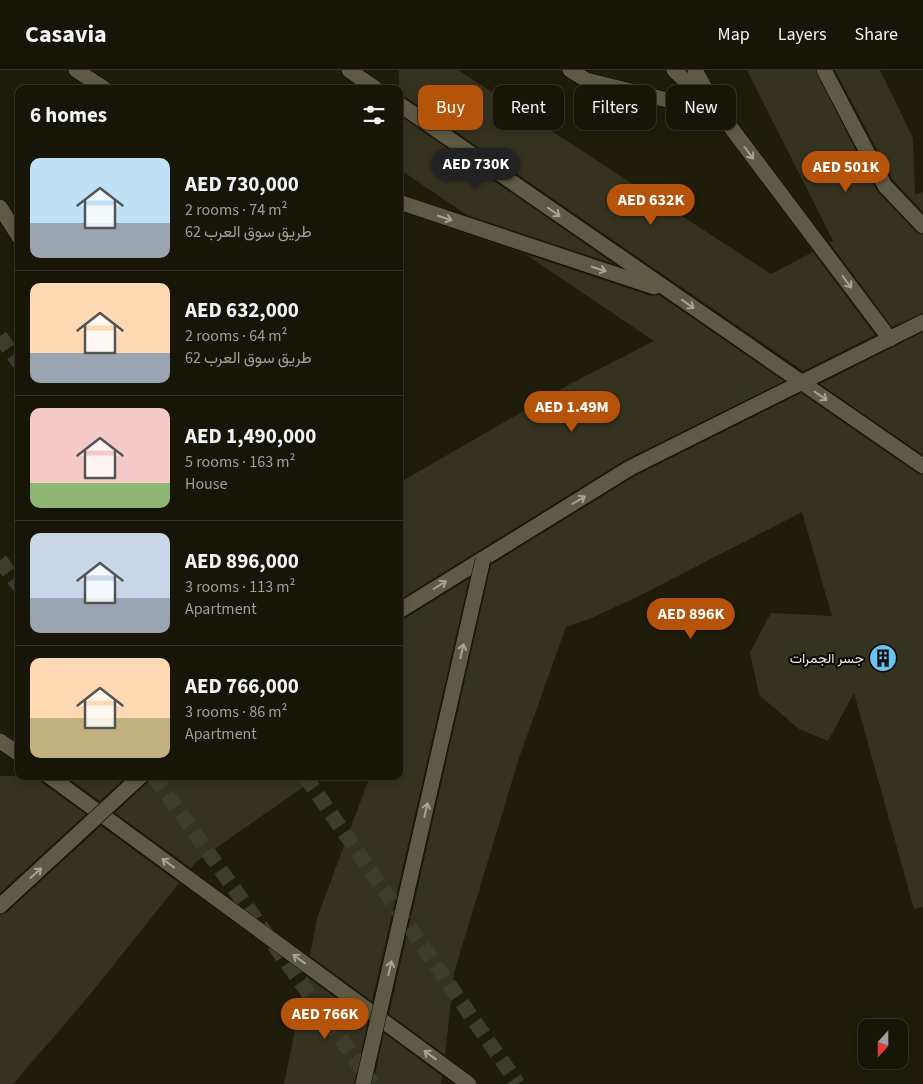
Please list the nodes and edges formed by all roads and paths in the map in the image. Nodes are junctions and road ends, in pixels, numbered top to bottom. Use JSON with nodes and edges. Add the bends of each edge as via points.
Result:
{"nodes":[{"id":1,"x":76,"y":70,"type":"edge"},
{"id":2,"x":349,"y":70,"type":"edge"},
{"id":3,"x":570,"y":70,"type":"edge"},
{"id":4,"x":674,"y":70,"type":"edge"},
{"id":5,"x":695,"y":70,"type":"edge"},
{"id":6,"x":824,"y":70,"type":"edge"},
{"id":7,"x":99,"y":85,"type":"edge"},
{"id":8,"x":370,"y":85,"type":"edge"},
{"id":9,"x":690,"y":85,"type":"edge"},
{"id":10,"x":704,"y":85,"type":"edge"},
{"id":11,"x":666,"y":100,"type":"edge"},
{"id":12,"x":403,"y":107,"type":"edge"},
{"id":13,"x":733,"y":130,"type":"edge"},
{"id":14,"x":403,"y":203,"type":"edge"},
{"id":15,"x":0,"y":207,"type":"edge"},
{"id":16,"x":923,"y":226,"type":"edge"},
{"id":17,"x":15,"y":231,"type":"edge"},
{"id":18,"x":671,"y":292,"type":"junction"},
{"id":19,"x":923,"y":322,"type":"edge"},
{"id":20,"x":890,"y":338,"type":"junction"},
{"id":21,"x":923,"y":466,"type":"edge"},
{"id":22,"x":483,"y":559,"type":"junction"},
{"id":23,"x":403,"y":609,"type":"edge"},
{"id":24,"x":0,"y":741,"type":"edge"},
{"id":25,"x":15,"y":751,"type":"edge"},
{"id":26,"x":54,"y":780,"type":"edge"},
{"id":27,"x":137,"y":780,"type":"edge"},
{"id":28,"x":0,"y":906,"type":"edge"},
{"id":29,"x":363,"y":1084,"type":"edge"},
{"id":30,"x":469,"y":1084,"type":"edge"}],
"edges":[{"from":1,"to":7,"type":"street"},
{"from":2,"to":8,"type":"street"},
{"from":3,"to":11,"type":"street","via":[[586,80]]},
{"from":4,"to":9,"type":"street"},
{"from":5,"to":10,"type":"street"},
{"from":6,"to":16,"type":"street","via":[[885,186]]},
{"from":12,"to":18,"type":"street","one_way":true},
{"from":13,"to":20,"type":"street","one_way":true},
{"from":14,"to":18,"type":"street","one_way":true},
{"from":15,"to":17,"type":"street"},
{"from":18,"to":21,"type":"street","one_way":true},
{"from":19,"to":20,"type":"street"},
{"from":22,"to":20,"type":"street","one_way":true,"via":[[630,468]]},
{"from":23,"to":22,"type":"street","one_way":true},
{"from":29,"to":22,"type":"street","one_way":true,"bridge":true},
{"from":24,"to":25,"type":"street"},
{"from":30,"to":26,"type":"street","one_way":true},
{"from":28,"to":27,"type":"street","one_way":true,"bridge":true}]}
